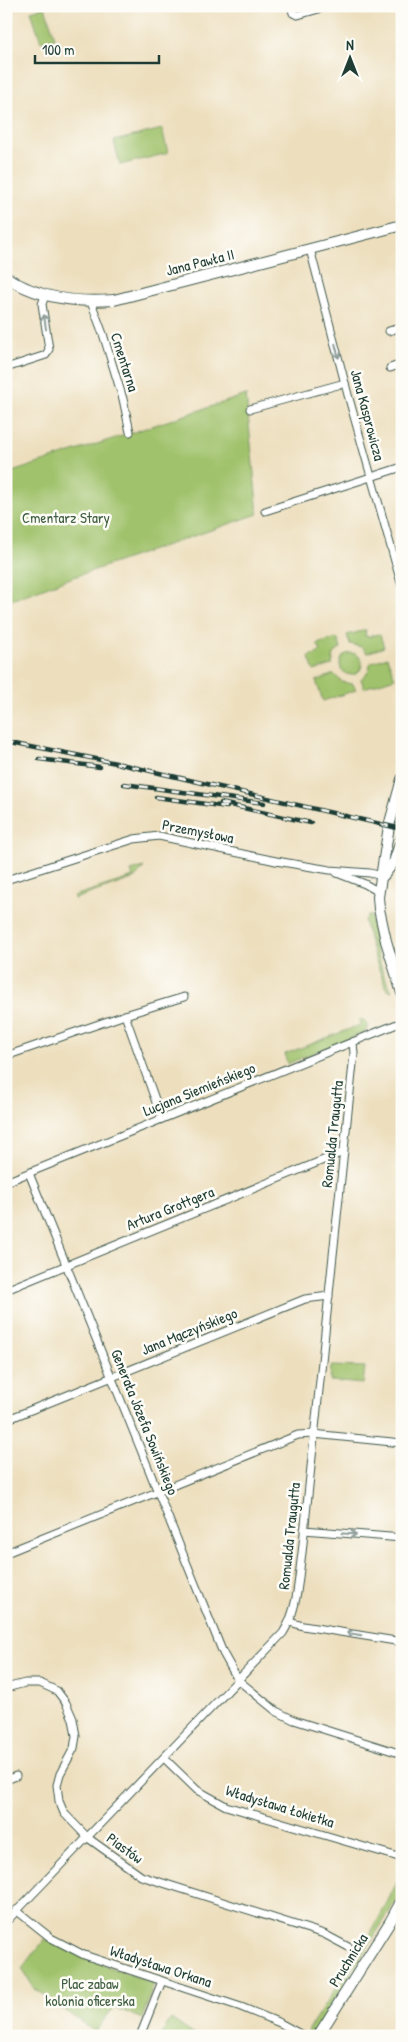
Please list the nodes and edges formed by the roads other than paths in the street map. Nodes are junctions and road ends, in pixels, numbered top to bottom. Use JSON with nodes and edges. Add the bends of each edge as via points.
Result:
{"nodes":[{"id":1,"x":291,"y":6,"type":"edge"},
{"id":2,"x":330,"y":6,"type":"edge"},
{"id":3,"x":402,"y":224,"type":"edge"},
{"id":4,"x":310,"y":249,"type":"junction"},
{"id":5,"x":6,"y":277,"type":"edge"},
{"id":6,"x":45,"y":296,"type":"junction"},
{"id":7,"x":91,"y":302,"type":"junction"},
{"id":8,"x":402,"y":327,"type":"edge"},
{"id":9,"x":389,"y":331,"type":"dead end"},
{"id":10,"x":402,"y":364,"type":"edge"},
{"id":11,"x":6,"y":368,"type":"edge"},
{"id":12,"x":390,"y":368,"type":"dead end"},
{"id":13,"x":345,"y":383,"type":"junction"},
{"id":14,"x":250,"y":409,"type":"dead end"},
{"id":15,"x":130,"y":432,"type":"dead end"},
{"id":16,"x":402,"y":467,"type":"edge"},
{"id":17,"x":370,"y":476,"type":"junction"},
{"id":18,"x":265,"y":511,"type":"dead end"},
{"id":19,"x":402,"y":586,"type":"edge"},
{"id":20,"x":402,"y":779,"type":"edge"},
{"id":21,"x":402,"y":838,"type":"edge"},
{"id":22,"x":330,"y":870,"type":"junction"},
{"id":23,"x":382,"y":876,"type":"junction"},
{"id":24,"x":6,"y":880,"type":"edge"},
{"id":25,"x":379,"y":892,"type":"junction"},
{"id":26,"x":402,"y":993,"type":"edge"},
{"id":27,"x":184,"y":997,"type":"dead end"},
{"id":28,"x":125,"y":1015,"type":"junction"},
{"id":29,"x":402,"y":1022,"type":"edge"},
{"id":30,"x":353,"y":1042,"type":"junction"},
{"id":31,"x":6,"y":1056,"type":"edge"},
{"id":32,"x":162,"y":1119,"type":"junction"},
{"id":33,"x":343,"y":1152,"type":"junction"},
{"id":34,"x":29,"y":1173,"type":"junction"},
{"id":35,"x":6,"y":1182,"type":"edge"},
{"id":36,"x":66,"y":1266,"type":"junction"},
{"id":37,"x":6,"y":1290,"type":"edge"},
{"id":38,"x":329,"y":1296,"type":"junction"},
{"id":39,"x":112,"y":1377,"type":"junction"},
{"id":40,"x":6,"y":1420,"type":"edge"},
{"id":41,"x":313,"y":1434,"type":"junction"},
{"id":42,"x":402,"y":1443,"type":"edge"},
{"id":43,"x":158,"y":1492,"type":"junction"},
{"id":44,"x":304,"y":1530,"type":"junction"},
{"id":45,"x":398,"y":1538,"type":"edge"},
{"id":46,"x":6,"y":1553,"type":"edge"},
{"id":47,"x":290,"y":1622,"type":"junction"},
{"id":48,"x":402,"y":1642,"type":"edge"},
{"id":49,"x":238,"y":1680,"type":"junction"},
{"id":50,"x":6,"y":1688,"type":"edge"},
{"id":51,"x":402,"y":1754,"type":"edge"},
{"id":52,"x":164,"y":1758,"type":"junction"},
{"id":53,"x":16,"y":1776,"type":"dead end"},
{"id":54,"x":6,"y":1780,"type":"edge"},
{"id":55,"x":88,"y":1838,"type":"junction"},
{"id":56,"x":402,"y":1858,"type":"edge"},
{"id":57,"x":402,"y":1900,"type":"edge"},
{"id":58,"x":16,"y":1910,"type":"junction"},
{"id":59,"x":6,"y":1922,"type":"edge"},
{"id":60,"x":354,"y":1950,"type":"dead end"},
{"id":61,"x":162,"y":1981,"type":"junction"},
{"id":62,"x":140,"y":2036,"type":"edge"},
{"id":63,"x":304,"y":2036,"type":"edge"},
{"id":64,"x":318,"y":2036,"type":"edge"}],
"edges":[{"from":1,"to":2,"type":"street","via":[[293,13],[301,15]]},
{"from":3,"to":4,"type":"main road","name":"Jana Pawła II"},
{"from":4,"to":7,"type":"main road","name":"Jana Pawła II","via":[[114,300]]},
{"from":4,"to":13,"type":"street","name":"Jana Kasprowicza","one_way":true},
{"from":5,"to":6,"type":"main road","name":"Jana Pawła II"},
{"from":6,"to":7,"type":"main road","name":"Jana Pawła II"},
{"from":11,"to":6,"type":"street","one_way":true,"via":[[46,355],[49,349],[42,304]]},
{"from":7,"to":15,"type":"street","name":"Cmentarna","via":[[123,399]]},
{"from":8,"to":9,"type":"street"},
{"from":10,"to":12,"type":"street"},
{"from":13,"to":14,"type":"street"},
{"from":13,"to":17,"type":"street","name":"Jana Kasprowicza"},
{"from":16,"to":17,"type":"street"},
{"from":17,"to":18,"type":"street"},
{"from":17,"to":19,"type":"street","name":"Jana Kasprowicza"},
{"from":20,"to":23,"type":"main road","via":[[389,826]]},
{"from":21,"to":23,"type":"main road","via":[[394,862]]},
{"from":22,"to":23,"type":"street"},
{"from":22,"to":24,"type":"street","name":"Przemysłowa","via":[[159,836],[134,839]]},
{"from":22,"to":25,"type":"street"},
{"from":23,"to":25,"type":"main road"},
{"from":25,"to":26,"type":"main road","via":[[379,909]]},
{"from":27,"to":28,"type":"street"},
{"from":28,"to":31,"type":"street"},
{"from":28,"to":32,"type":"street"},
{"from":29,"to":30,"type":"street","name":"Lucjana Siemieńskiego"},
{"from":30,"to":32,"type":"street","name":"Lucjana Siemieńskiego"},
{"from":30,"to":33,"type":"street","name":"Romualda Traugutta"},
{"from":32,"to":34,"type":"street","name":"Lucjana Siemieńskiego"},
{"from":33,"to":36,"type":"street","name":"Artura Grottgera"},
{"from":33,"to":38,"type":"street","name":"Romualda Traugutta"},
{"from":34,"to":35,"type":"street","name":"Lucjana Siemieńskiego"},
{"from":34,"to":36,"type":"street","name":"Generała Józefa Sowińskiego"},
{"from":36,"to":37,"type":"street","name":"Artura Grottgera"},
{"from":36,"to":39,"type":"street","name":"Generała Józefa Sowińskiego"},
{"from":38,"to":39,"type":"street","name":"Jana Mączyńskiego","via":[[305,1299]]},
{"from":38,"to":41,"type":"street","name":"Romualda Traugutta"},
{"from":39,"to":40,"type":"street","name":"Jana Mączyńskiego"},
{"from":39,"to":43,"type":"street","name":"Generała Józefa Sowińskiego"},
{"from":41,"to":42,"type":"street"},
{"from":41,"to":43,"type":"street","via":[[298,1435]]},
{"from":41,"to":44,"type":"street","name":"Romualda Traugutta"},
{"from":43,"to":46,"type":"street"},
{"from":43,"to":49,"type":"street","name":"Generała Józefa Sowińskiego","via":[[223,1653]]},
{"from":44,"to":45,"type":"street","one_way":true},
{"from":44,"to":47,"type":"street","name":"Romualda Traugutta"},
{"from":48,"to":47,"type":"street","one_way":true},
{"from":47,"to":49,"type":"street","name":"Romualda Traugutta"},
{"from":49,"to":51,"type":"street","via":[[276,1711],[294,1720]]},
{"from":49,"to":52,"type":"street","name":"Romualda Traugutta"},
{"from":50,"to":55,"type":"street","name":"Piastów","via":[[40,1683],[57,1691],[66,1703],[76,1736],[57,1785],[59,1801],[64,1813]]},
{"from":52,"to":55,"type":"street","name":"Romualda Traugutta"},
{"from":52,"to":56,"type":"street","name":"Władysława Łokietka","via":[[197,1790],[226,1806]]},
{"from":53,"to":54,"type":"street"},
{"from":55,"to":58,"type":"street","name":"Romualda Traugutta"},
{"from":55,"to":60,"type":"street","name":"Piastów","via":[[140,1876],[324,1934]]},
{"from":57,"to":64,"type":"main road","name":"Pruchnicka"},
{"from":58,"to":59,"type":"street","name":"Romualda Traugutta"},
{"from":58,"to":61,"type":"street","name":"Władysława Orkana","via":[[68,1948]]},
{"from":61,"to":62,"type":"street"},
{"from":61,"to":63,"type":"street","name":"Władysława Orkana","via":[[262,2015]]}]}
